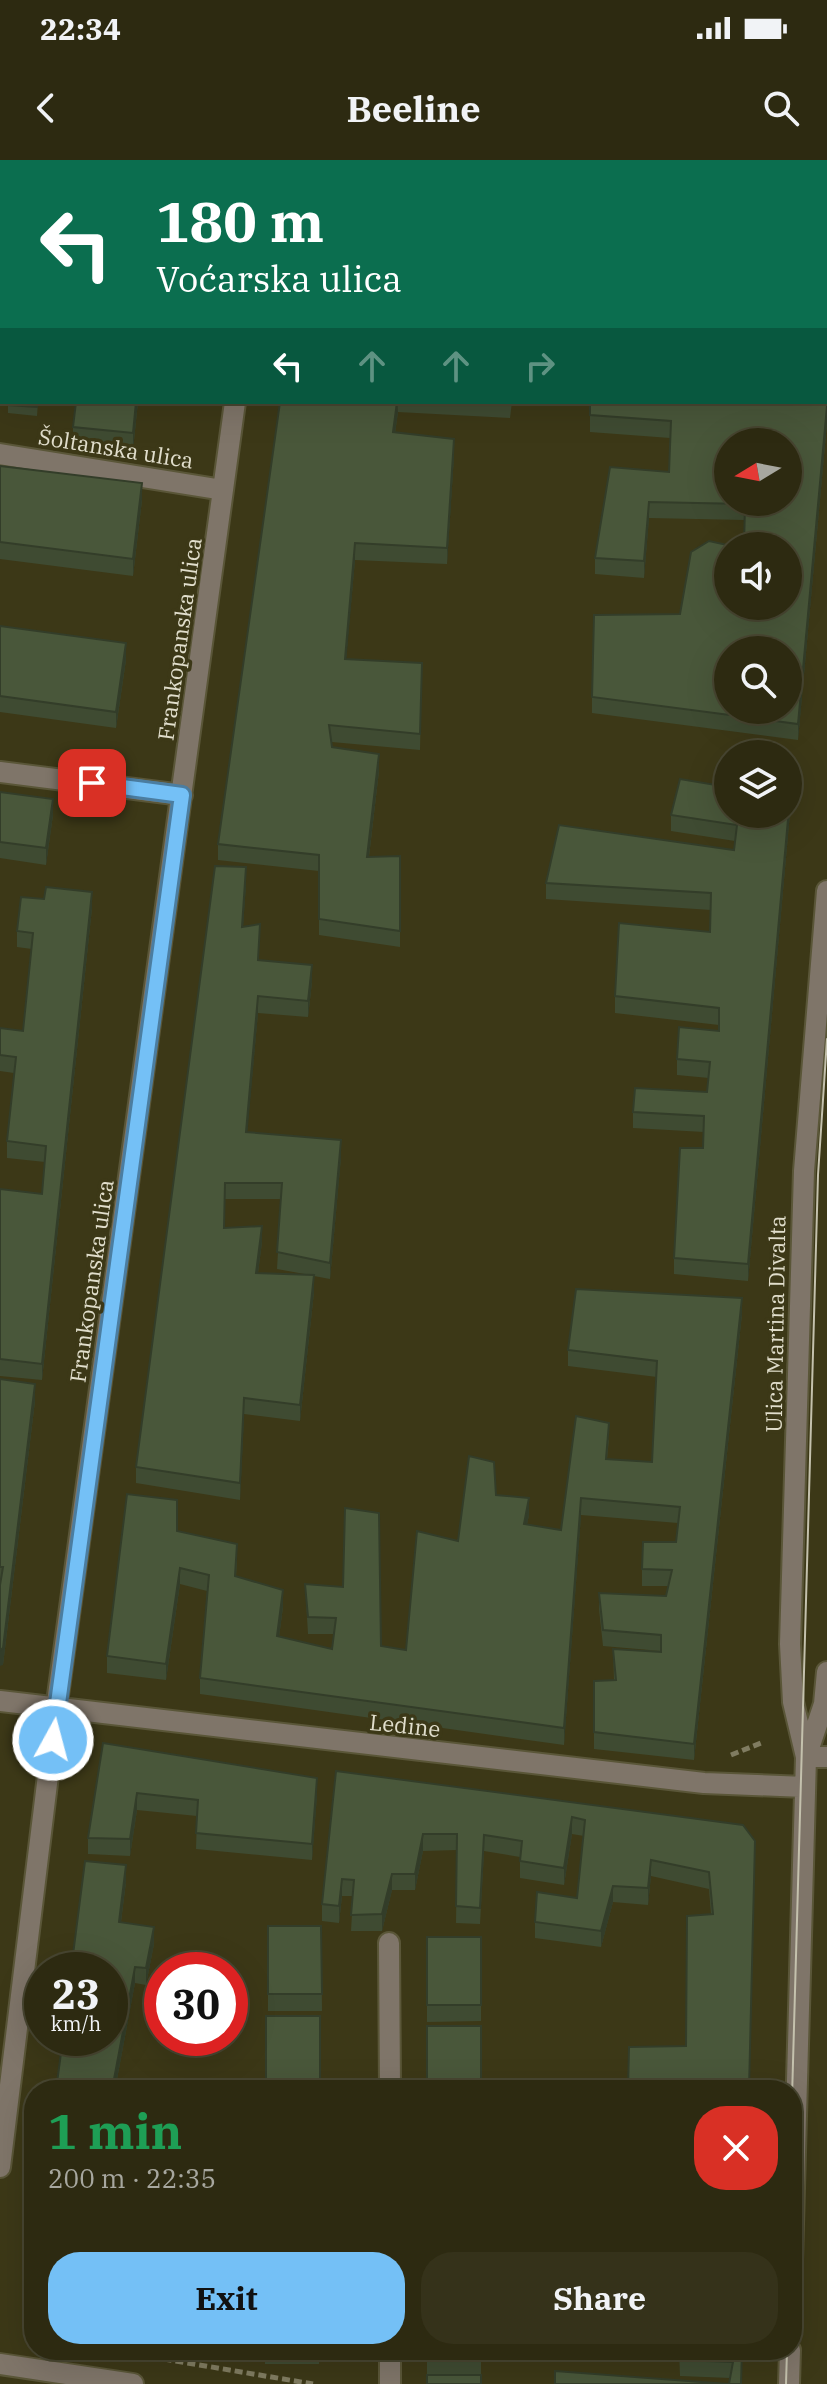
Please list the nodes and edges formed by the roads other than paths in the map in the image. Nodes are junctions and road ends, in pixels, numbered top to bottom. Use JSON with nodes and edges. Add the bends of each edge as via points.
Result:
{"nodes":[{"id":1,"x":235,"y":404,"type":"edge"},
{"id":2,"x":0,"y":454,"type":"edge"},
{"id":3,"x":223,"y":490,"type":"junction"},
{"id":4,"x":0,"y":772,"type":"edge"},
{"id":5,"x":182,"y":795,"type":"junction"},
{"id":6,"x":827,"y":891,"type":"edge"},
{"id":7,"x":827,"y":1672,"type":"edge"},
{"id":8,"x":0,"y":1701,"type":"edge"},
{"id":9,"x":56,"y":1710,"type":"junction"},
{"id":10,"x":817,"y":1757,"type":"edge"},
{"id":11,"x":805,"y":1787,"type":"junction"},
{"id":12,"x":389,"y":1943,"type":"dead end"},
{"id":13,"x":390,"y":2080,"type":"edge"},
{"id":14,"x":797,"y":2080,"type":"edge"},
{"id":15,"x":0,"y":2167,"type":"edge"},
{"id":16,"x":390,"y":2360,"type":"edge"},
{"id":17,"x":790,"y":2360,"type":"edge"},
{"id":18,"x":0,"y":2364,"type":"edge"},
{"id":19,"x":133,"y":2384,"type":"edge"},
{"id":20,"x":390,"y":2384,"type":"edge"},
{"id":21,"x":789,"y":2384,"type":"edge"}],
"edges":[{"from":1,"to":3,"type":"street","name":"Frankopanska ulica"},
{"from":2,"to":3,"type":"street","name":"Šoltanska ulica"},
{"from":3,"to":5,"type":"street","name":"Frankopanska ulica"},
{"from":4,"to":5,"type":"street"},
{"from":5,"to":9,"type":"street","name":"Frankopanska ulica"},
{"from":6,"to":10,"type":"street","name":"Ulica Martina Divalta","via":[[804,1158],[790,1644],[793,1702]]},
{"from":7,"to":10,"type":"street","name":"Ulica Martina Divalta"},
{"from":8,"to":9,"type":"street","name":"Ledine"},
{"from":9,"to":11,"type":"street","name":"Ledine","via":[[704,1783]]},
{"from":9,"to":15,"type":"street","name":"Frankopanska ulica"},
{"from":10,"to":11,"type":"street","name":"Ulica Martina Divalta"},
{"from":11,"to":14,"type":"street","name":"Ulica Martina Divalta"},
{"from":12,"to":13,"type":"street"},
{"from":16,"to":20,"type":"street"},
{"from":17,"to":21,"type":"street"},
{"from":18,"to":19,"type":"street"}]}
